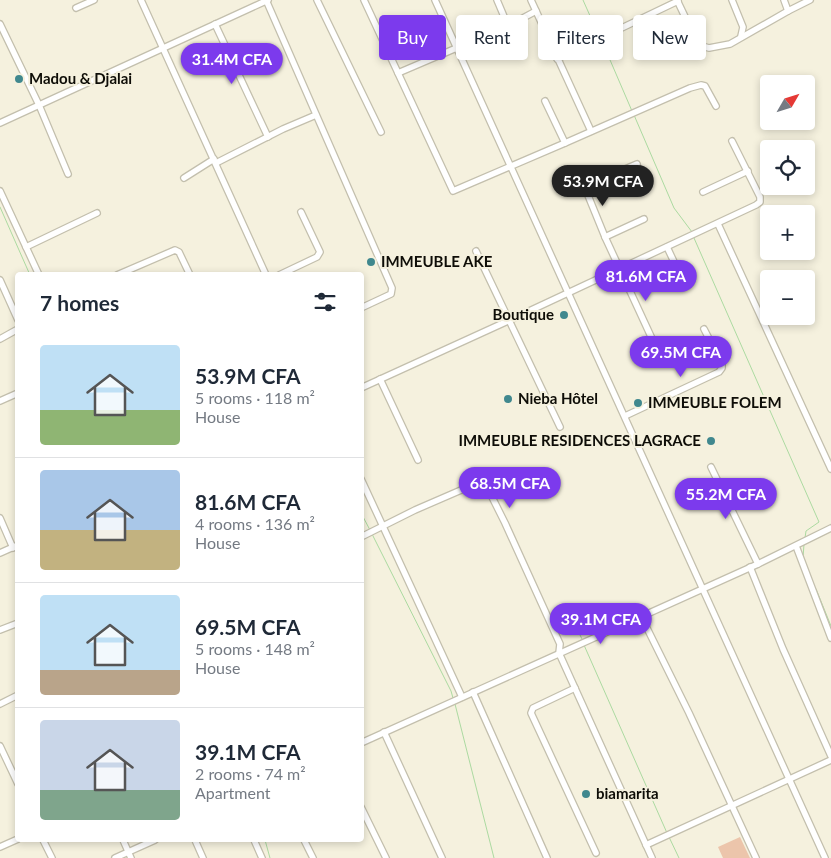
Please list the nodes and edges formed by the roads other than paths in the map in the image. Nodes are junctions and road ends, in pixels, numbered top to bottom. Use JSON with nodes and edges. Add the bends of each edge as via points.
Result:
{"nodes":[{"id":1,"x":94,"y":0,"type":"edge"},
{"id":2,"x":141,"y":0,"type":"edge"},
{"id":3,"x":267,"y":0,"type":"edge"},
{"id":4,"x":317,"y":0,"type":"edge"},
{"id":5,"x":364,"y":0,"type":"edge"},
{"id":6,"x":435,"y":0,"type":"edge"},
{"id":7,"x":497,"y":0,"type":"edge"},
{"id":8,"x":531,"y":0,"type":"edge"},
{"id":9,"x":678,"y":0,"type":"edge"},
{"id":10,"x":732,"y":0,"type":"edge"},
{"id":11,"x":784,"y":0,"type":"edge"},
{"id":12,"x":810,"y":0,"type":"edge"},
{"id":13,"x":76,"y":8,"type":"dead end"},
{"id":14,"x":536,"y":11,"type":"junction"},
{"id":15,"x":788,"y":11,"type":"junction"},
{"id":16,"x":502,"y":15,"type":"edge"},
{"id":17,"x":528,"y":15,"type":"edge"},
{"id":18,"x":538,"y":16,"type":"edge"},
{"id":19,"x":0,"y":24,"type":"edge"},
{"id":20,"x":215,"y":24,"type":"junction"},
{"id":21,"x":623,"y":27,"type":"edge"},
{"id":22,"x":741,"y":36,"type":"junction"},
{"id":23,"x":456,"y":44,"type":"edge"},
{"id":24,"x":163,"y":48,"type":"junction"},
{"id":25,"x":456,"y":49,"type":"edge"},
{"id":26,"x":463,"y":60,"type":"edge"},
{"id":27,"x":557,"y":60,"type":"edge"},
{"id":28,"x":398,"y":73,"type":"junction"},
{"id":29,"x":544,"y":101,"type":"dead end"},
{"id":30,"x":39,"y":105,"type":"junction"},
{"id":31,"x":716,"y":106,"type":"dead end"},
{"id":32,"x":316,"y":116,"type":"junction"},
{"id":33,"x":0,"y":123,"type":"edge"},
{"id":34,"x":590,"y":131,"type":"junction"},
{"id":35,"x":381,"y":132,"type":"dead end"},
{"id":36,"x":268,"y":137,"type":"junction"},
{"id":37,"x":732,"y":140,"type":"dead end"},
{"id":38,"x":565,"y":143,"type":"junction"},
{"id":39,"x":215,"y":161,"type":"junction"},
{"id":40,"x":637,"y":164,"type":"dead end"},
{"id":41,"x":511,"y":166,"type":"junction"},
{"id":42,"x":748,"y":171,"type":"junction"},
{"id":43,"x":68,"y":174,"type":"dead end"},
{"id":44,"x":184,"y":178,"type":"dead end"},
{"id":45,"x":0,"y":191,"type":"edge"},
{"id":46,"x":703,"y":192,"type":"dead end"},
{"id":47,"x":301,"y":212,"type":"dead end"},
{"id":48,"x":97,"y":213,"type":"dead end"},
{"id":49,"x":644,"y":219,"type":"dead end"},
{"id":50,"x":718,"y":224,"type":"junction"},
{"id":51,"x":604,"y":237,"type":"junction"},
{"id":52,"x":26,"y":247,"type":"junction"},
{"id":53,"x":667,"y":248,"type":"junction"},
{"id":54,"x":476,"y":251,"type":"dead end"},
{"id":55,"x":620,"y":270,"type":"junction"},
{"id":56,"x":38,"y":272,"type":"edge"},
{"id":57,"x":127,"y":272,"type":"edge"},
{"id":58,"x":189,"y":272,"type":"edge"},
{"id":59,"x":265,"y":272,"type":"edge"},
{"id":60,"x":285,"y":272,"type":"edge"},
{"id":61,"x":682,"y":279,"type":"dead end"},
{"id":62,"x":0,"y":280,"type":"edge"},
{"id":63,"x":568,"y":293,"type":"junction"},
{"id":64,"x":364,"y":307,"type":"edge"},
{"id":65,"x":15,"y":313,"type":"edge"},
{"id":66,"x":510,"y":320,"type":"junction"},
{"id":67,"x":704,"y":329,"type":"dead end"},
{"id":68,"x":15,"y":331,"type":"edge"},
{"id":69,"x":0,"y":339,"type":"edge"},
{"id":70,"x":654,"y":343,"type":"dead end"},
{"id":71,"x":380,"y":379,"type":"junction"},
{"id":72,"x":364,"y":387,"type":"edge"},
{"id":73,"x":15,"y":394,"type":"edge"},
{"id":74,"x":0,"y":400,"type":"edge"},
{"id":75,"x":625,"y":416,"type":"junction"},
{"id":76,"x":560,"y":427,"type":"dead end"},
{"id":77,"x":418,"y":460,"type":"dead end"},
{"id":78,"x":711,"y":467,"type":"dead end"},
{"id":79,"x":831,"y":469,"type":"edge"},
{"id":80,"x":364,"y":485,"type":"edge"},
{"id":81,"x":0,"y":518,"type":"edge"},
{"id":82,"x":383,"y":526,"type":"junction"},
{"id":83,"x":831,"y":528,"type":"edge"},
{"id":84,"x":364,"y":536,"type":"edge"},
{"id":85,"x":15,"y":546,"type":"edge"},
{"id":86,"x":796,"y":546,"type":"junction"},
{"id":87,"x":0,"y":553,"type":"edge"},
{"id":88,"x":758,"y":564,"type":"junction"},
{"id":89,"x":750,"y":567,"type":"junction"},
{"id":90,"x":702,"y":588,"type":"junction"},
{"id":91,"x":641,"y":616,"type":"junction"},
{"id":92,"x":15,"y":624,"type":"edge"},
{"id":93,"x":0,"y":630,"type":"edge"},
{"id":94,"x":831,"y":638,"type":"edge"},
{"id":95,"x":559,"y":653,"type":"junction"},
{"id":96,"x":575,"y":688,"type":"junction"},
{"id":97,"x":473,"y":692,"type":"junction"},
{"id":98,"x":15,"y":697,"type":"edge"},
{"id":99,"x":462,"y":698,"type":"junction"},
{"id":100,"x":0,"y":704,"type":"edge"},
{"id":101,"x":384,"y":732,"type":"junction"},
{"id":102,"x":364,"y":742,"type":"edge"},
{"id":103,"x":0,"y":746,"type":"edge"},
{"id":104,"x":831,"y":756,"type":"edge"},
{"id":105,"x":831,"y":760,"type":"edge"},
{"id":106,"x":15,"y":778,"type":"edge"},
{"id":107,"x":790,"y":780,"type":"junction"},
{"id":108,"x":732,"y":807,"type":"junction"},
{"id":109,"x":364,"y":813,"type":"edge"},
{"id":110,"x":15,"y":840,"type":"edge"},
{"id":111,"x":44,"y":842,"type":"edge"},
{"id":112,"x":124,"y":842,"type":"edge"},
{"id":113,"x":152,"y":842,"type":"edge"},
{"id":114,"x":196,"y":842,"type":"edge"},
{"id":115,"x":255,"y":842,"type":"edge"},
{"id":116,"x":305,"y":842,"type":"edge"},
{"id":117,"x":646,"y":845,"type":"junction"},
{"id":118,"x":0,"y":847,"type":"edge"},
{"id":119,"x":596,"y":853,"type":"dead end"},
{"id":120,"x":130,"y":855,"type":"edge"},
{"id":121,"x":52,"y":858,"type":"edge"},
{"id":122,"x":115,"y":858,"type":"edge"},
{"id":123,"x":203,"y":858,"type":"edge"},
{"id":124,"x":262,"y":858,"type":"edge"},
{"id":125,"x":313,"y":858,"type":"edge"},
{"id":126,"x":386,"y":858,"type":"edge"},
{"id":127,"x":442,"y":858,"type":"edge"},
{"id":128,"x":547,"y":858,"type":"edge"},
{"id":129,"x":652,"y":858,"type":"edge"},
{"id":130,"x":756,"y":858,"type":"edge"},
{"id":131,"x":825,"y":858,"type":"edge"}],
"edges":[{"from":1,"to":13,"type":"street"},
{"from":2,"to":24,"type":"street"},
{"from":3,"to":20,"type":"street"},
{"from":3,"to":32,"type":"street"},
{"from":4,"to":35,"type":"street"},
{"from":5,"to":28,"type":"street"},
{"from":6,"to":23,"type":"street"},
{"from":7,"to":16,"type":"street"},
{"from":8,"to":14,"type":"street"},
{"from":9,"to":21,"type":"street"},
{"from":9,"to":22,"type":"street","via":[[697,42],[702,46],[730,44]]},
{"from":10,"to":22,"type":"street","via":[[743,27]]},
{"from":11,"to":15,"type":"street"},
{"from":12,"to":15,"type":"street"},
{"from":14,"to":17,"type":"street"},
{"from":14,"to":18,"type":"street"},
{"from":15,"to":22,"type":"street"},
{"from":19,"to":30,"type":"street"},
{"from":20,"to":24,"type":"street"},
{"from":20,"to":36,"type":"street"},
{"from":24,"to":30,"type":"street"},
{"from":24,"to":39,"type":"street"},
{"from":25,"to":28,"type":"street"},
{"from":26,"to":41,"type":"street"},
{"from":27,"to":34,"type":"street"},
{"from":28,"to":41,"type":"street","via":[[452,191]]},
{"from":29,"to":38,"type":"street"},
{"from":30,"to":33,"type":"street"},
{"from":30,"to":43,"type":"street"},
{"from":31,"to":34,"type":"street","via":[[709,91],[701,85]]},
{"from":32,"to":36,"type":"street"},
{"from":32,"to":64,"type":"street","via":[[392,288],[391,294]]},
{"from":34,"to":38,"type":"street"},
{"from":36,"to":39,"type":"street"},
{"from":37,"to":42,"type":"street"},
{"from":38,"to":41,"type":"street"},
{"from":39,"to":44,"type":"street"},
{"from":39,"to":59,"type":"street"},
{"from":40,"to":51,"type":"street","via":[[584,188]]},
{"from":41,"to":63,"type":"street"},
{"from":42,"to":46,"type":"street"},
{"from":42,"to":50,"type":"street","via":[[760,202]]},
{"from":45,"to":52,"type":"street"},
{"from":47,"to":60,"type":"street","via":[[320,252]]},
{"from":48,"to":52,"type":"street"},
{"from":49,"to":51,"type":"street"},
{"from":50,"to":53,"type":"street"},
{"from":50,"to":79,"type":"street"},
{"from":51,"to":55,"type":"street"},
{"from":52,"to":56,"type":"street"},
{"from":53,"to":55,"type":"street"},
{"from":53,"to":61,"type":"street"},
{"from":54,"to":66,"type":"street"},
{"from":55,"to":63,"type":"street"},
{"from":55,"to":70,"type":"street"},
{"from":57,"to":58,"type":"street","via":[[175,250]]},
{"from":62,"to":65,"type":"street"},
{"from":63,"to":66,"type":"street"},
{"from":63,"to":75,"type":"street"},
{"from":66,"to":71,"type":"street"},
{"from":66,"to":76,"type":"street"},
{"from":67,"to":75,"type":"street","via":[[722,364],[719,372]]},
{"from":68,"to":69,"type":"street"},
{"from":71,"to":72,"type":"street"},
{"from":71,"to":77,"type":"street"},
{"from":73,"to":74,"type":"street"},
{"from":75,"to":90,"type":"street"},
{"from":78,"to":88,"type":"street"},
{"from":80,"to":82,"type":"street"},
{"from":81,"to":85,"type":"street"},
{"from":82,"to":84,"type":"street"},
{"from":82,"to":95,"type":"street","via":[[475,484],[484,486],[505,522],[560,644]]},
{"from":82,"to":99,"type":"street"},
{"from":83,"to":86,"type":"street"},
{"from":85,"to":87,"type":"street"},
{"from":86,"to":88,"type":"street"},
{"from":86,"to":94,"type":"street"},
{"from":88,"to":89,"type":"street"},
{"from":89,"to":90,"type":"street"},
{"from":89,"to":104,"type":"street"},
{"from":90,"to":91,"type":"street"},
{"from":90,"to":107,"type":"street"},
{"from":91,"to":95,"type":"street"},
{"from":91,"to":108,"type":"street"},
{"from":92,"to":93,"type":"street"},
{"from":95,"to":96,"type":"street"},
{"from":95,"to":97,"type":"street"},
{"from":96,"to":117,"type":"street"},
{"from":96,"to":119,"type":"street","via":[[533,708],[531,713]]},
{"from":97,"to":99,"type":"street"},
{"from":97,"to":128,"type":"street"},
{"from":98,"to":100,"type":"street"},
{"from":99,"to":101,"type":"street"},
{"from":101,"to":102,"type":"street"},
{"from":101,"to":127,"type":"street"},
{"from":103,"to":106,"type":"street"},
{"from":105,"to":107,"type":"street"},
{"from":107,"to":108,"type":"street"},
{"from":107,"to":131,"type":"street"},
{"from":108,"to":117,"type":"street"},
{"from":108,"to":130,"type":"street"},
{"from":109,"to":126,"type":"street"},
{"from":110,"to":118,"type":"street"},
{"from":111,"to":121,"type":"street"},
{"from":112,"to":120,"type":"street"},
{"from":113,"to":120,"type":"street"},
{"from":114,"to":123,"type":"street"},
{"from":115,"to":124,"type":"street"},
{"from":116,"to":125,"type":"street"},
{"from":117,"to":129,"type":"street"},
{"from":120,"to":122,"type":"street"}]}
